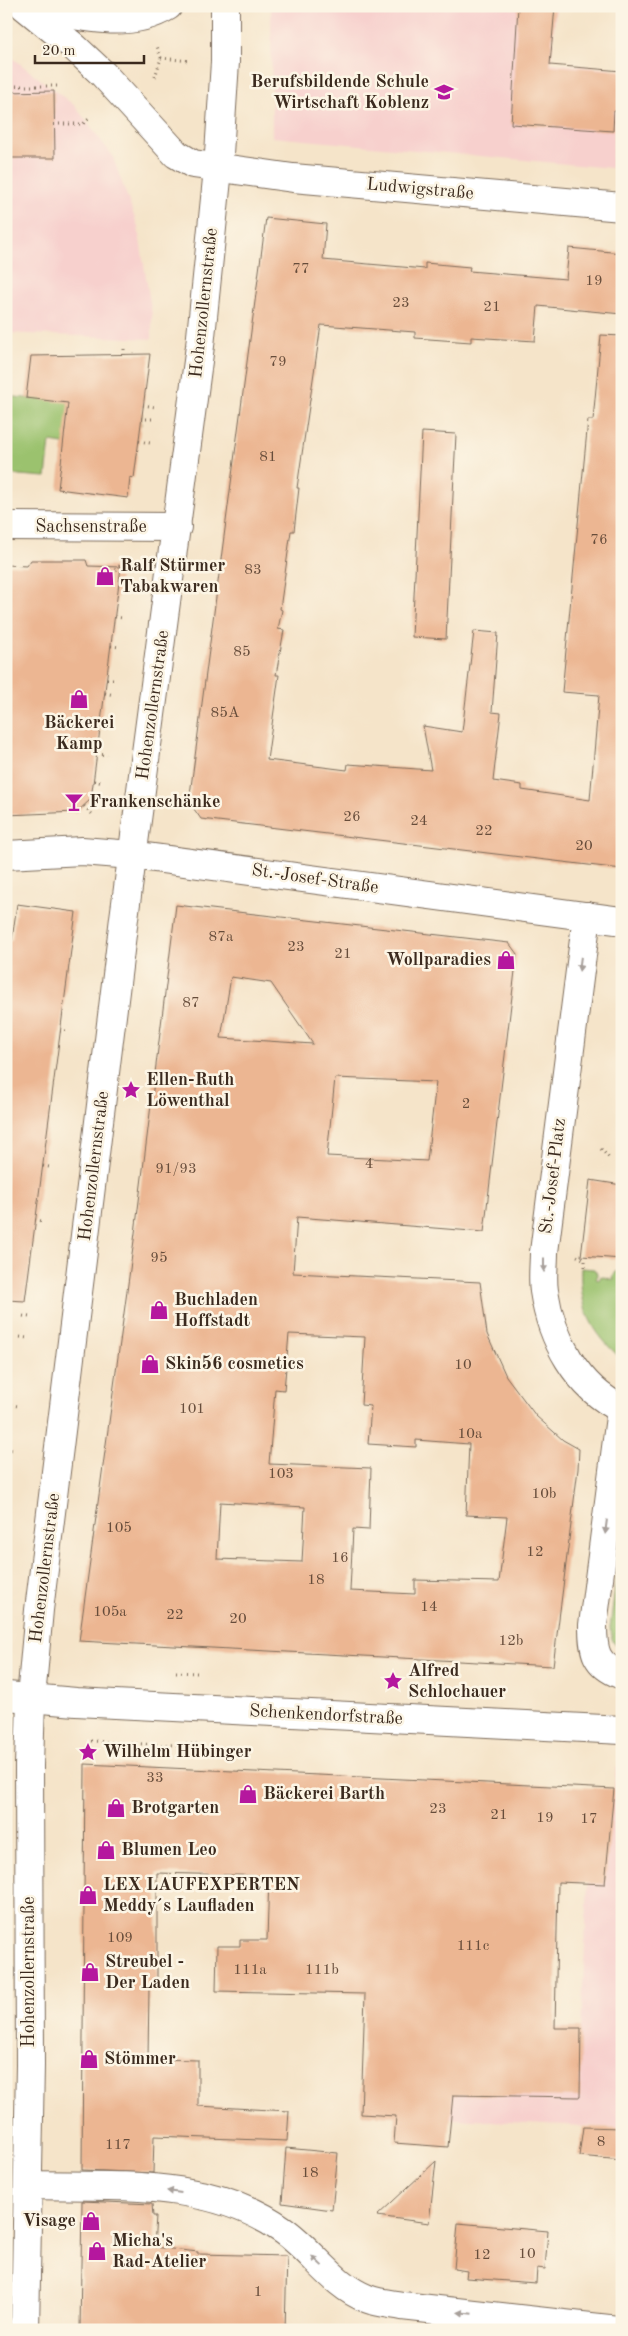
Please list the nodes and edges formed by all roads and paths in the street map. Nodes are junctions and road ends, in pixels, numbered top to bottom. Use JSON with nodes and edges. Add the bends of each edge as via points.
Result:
{"nodes":[{"id":1,"x":26,"y":6,"type":"edge"},
{"id":2,"x":168,"y":6,"type":"edge"},
{"id":3,"x":225,"y":6,"type":"edge"},
{"id":4,"x":190,"y":61,"type":"dead end"},
{"id":5,"x":155,"y":77,"type":"dead end"},
{"id":6,"x":6,"y":86,"type":"edge"},
{"id":7,"x":61,"y":86,"type":"dead end"},
{"id":8,"x":91,"y":117,"type":"dead end"},
{"id":9,"x":54,"y":124,"type":"dead end"},
{"id":10,"x":218,"y":169,"type":"junction"},
{"id":11,"x":622,"y":207,"type":"edge"},
{"id":12,"x":124,"y":347,"type":"dead end"},
{"id":13,"x":124,"y":355,"type":"dead end"},
{"id":14,"x":143,"y":406,"type":"dead end"},
{"id":15,"x":155,"y":407,"type":"dead end"},
{"id":16,"x":142,"y":419,"type":"dead end"},
{"id":17,"x":154,"y":419,"type":"dead end"},
{"id":18,"x":139,"y":442,"type":"dead end"},
{"id":19,"x":150,"y":443,"type":"dead end"},
{"id":20,"x":6,"y":526,"type":"edge"},
{"id":21,"x":176,"y":527,"type":"junction"},
{"id":22,"x":115,"y":617,"type":"dead end"},
{"id":23,"x":123,"y":618,"type":"dead end"},
{"id":24,"x":111,"y":646,"type":"dead end"},
{"id":25,"x":120,"y":647,"type":"dead end"},
{"id":26,"x":107,"y":679,"type":"dead end"},
{"id":27,"x":116,"y":679,"type":"dead end"},
{"id":28,"x":105,"y":693,"type":"dead end"},
{"id":29,"x":114,"y":695,"type":"dead end"},
{"id":30,"x":97,"y":754,"type":"dead end"},
{"id":31,"x":107,"y":755,"type":"dead end"},
{"id":32,"x":94,"y":781,"type":"dead end"},
{"id":33,"x":103,"y":783,"type":"dead end"},
{"id":34,"x":84,"y":806,"type":"dead end"},
{"id":35,"x":93,"y":815,"type":"dead end"},
{"id":36,"x":6,"y":855,"type":"edge"},
{"id":37,"x":132,"y":855,"type":"junction"},
{"id":38,"x":587,"y":916,"type":"junction"},
{"id":39,"x":622,"y":921,"type":"edge"},
{"id":40,"x":60,"y":1031,"type":"dead end"},
{"id":41,"x":66,"y":1031,"type":"dead end"},
{"id":42,"x":601,"y":1149,"type":"dead end"},
{"id":43,"x":611,"y":1160,"type":"dead end"},
{"id":44,"x":43,"y":1166,"type":"dead end"},
{"id":45,"x":49,"y":1167,"type":"dead end"},
{"id":46,"x":35,"y":1220,"type":"dead end"},
{"id":47,"x":42,"y":1221,"type":"dead end"},
{"id":48,"x":572,"y":1254,"type":"dead end"},
{"id":49,"x":585,"y":1268,"type":"dead end"},
{"id":50,"x":23,"y":1316,"type":"dead end"},
{"id":51,"x":30,"y":1317,"type":"dead end"},
{"id":52,"x":20,"y":1337,"type":"dead end"},
{"id":53,"x":27,"y":1338,"type":"dead end"},
{"id":54,"x":11,"y":1405,"type":"dead end"},
{"id":55,"x":18,"y":1406,"type":"dead end"},
{"id":56,"x":621,"y":1409,"type":"edge"},
{"id":57,"x":6,"y":1449,"type":"edge"},
{"id":58,"x":12,"y":1450,"type":"dead end"},
{"id":59,"x":167,"y":1671,"type":"dead end"},
{"id":60,"x":198,"y":1673,"type":"dead end"},
{"id":61,"x":622,"y":1675,"type":"edge"},
{"id":62,"x":19,"y":1697,"type":"edge"},
{"id":63,"x":622,"y":1730,"type":"edge"},
{"id":64,"x":90,"y":1741,"type":"dead end"},
{"id":65,"x":199,"y":1744,"type":"dead end"},
{"id":66,"x":29,"y":2185,"type":"junction"},
{"id":67,"x":25,"y":2330,"type":"edge"},
{"id":68,"x":618,"y":2330,"type":"edge"}],
"edges":[{"from":1,"to":2,"type":"street","via":[[120,20],[147,15]]},
{"from":1,"to":10,"type":"street","name":"Ludwigstraße","via":[[103,74],[176,154],[193,164]]},
{"from":3,"to":10,"type":"street","name":"Hohenzollernstraße"},
{"from":4,"to":5,"type":"path","via":[[160,58]]},
{"from":6,"to":7,"type":"path"},
{"from":8,"to":9,"type":"path","via":[[83,124]]},
{"from":10,"to":11,"type":"street","name":"Ludwigstraße"},
{"from":10,"to":21,"type":"street","name":"Hohenzollernstraße","via":[[200,346]]},
{"from":12,"to":13,"type":"path"},
{"from":14,"to":15,"type":"path"},
{"from":16,"to":17,"type":"path"},
{"from":18,"to":19,"type":"path"},
{"from":20,"to":21,"type":"street","name":"Sachsenstraße"},
{"from":21,"to":37,"type":"street","name":"Hohenzollernstraße"},
{"from":22,"to":23,"type":"path"},
{"from":24,"to":25,"type":"path"},
{"from":26,"to":27,"type":"path"},
{"from":28,"to":29,"type":"path"},
{"from":30,"to":31,"type":"path"},
{"from":32,"to":33,"type":"path"},
{"from":34,"to":35,"type":"path"},
{"from":36,"to":37,"type":"street","name":"St.-Josef-Straße","via":[[82,851]]},
{"from":37,"to":38,"type":"street","name":"St.-Josef-Straße"},
{"from":37,"to":62,"type":"street","name":"Hohenzollernstraße","via":[[39,1610]]},
{"from":38,"to":39,"type":"street","name":"St.-Josef-Straße"},
{"from":38,"to":56,"type":"street","name":"St.-Josef-Platz","one_way":true,"via":[[544,1252],[544,1289],[552,1327],[569,1361],[594,1393]]},
{"from":40,"to":41,"type":"path"},
{"from":42,"to":43,"type":"path"},
{"from":44,"to":45,"type":"path"},
{"from":46,"to":47,"type":"path"},
{"from":48,"to":49,"type":"path","via":[[584,1260]]},
{"from":50,"to":51,"type":"path"},
{"from":52,"to":53,"type":"path"},
{"from":54,"to":55,"type":"path"},
{"from":56,"to":61,"type":"street","name":"St.-Josef-Platz","one_way":true,"via":[[593,1644],[607,1670]]},
{"from":57,"to":58,"type":"path"},
{"from":59,"to":60,"type":"path"},
{"from":62,"to":63,"type":"street","name":"Schenkendorfstraße"},
{"from":62,"to":66,"type":"street","name":"Hohenzollernstraße","via":[[29,1774]]},
{"from":64,"to":65,"type":"path"},
{"from":66,"to":67,"type":"street","name":"Hohenzollernstraße"},
{"from":68,"to":66,"type":"street","one_way":true,"via":[[369,2300],[344,2286],[284,2230],[249,2211],[204,2196],[152,2188]]}]}
